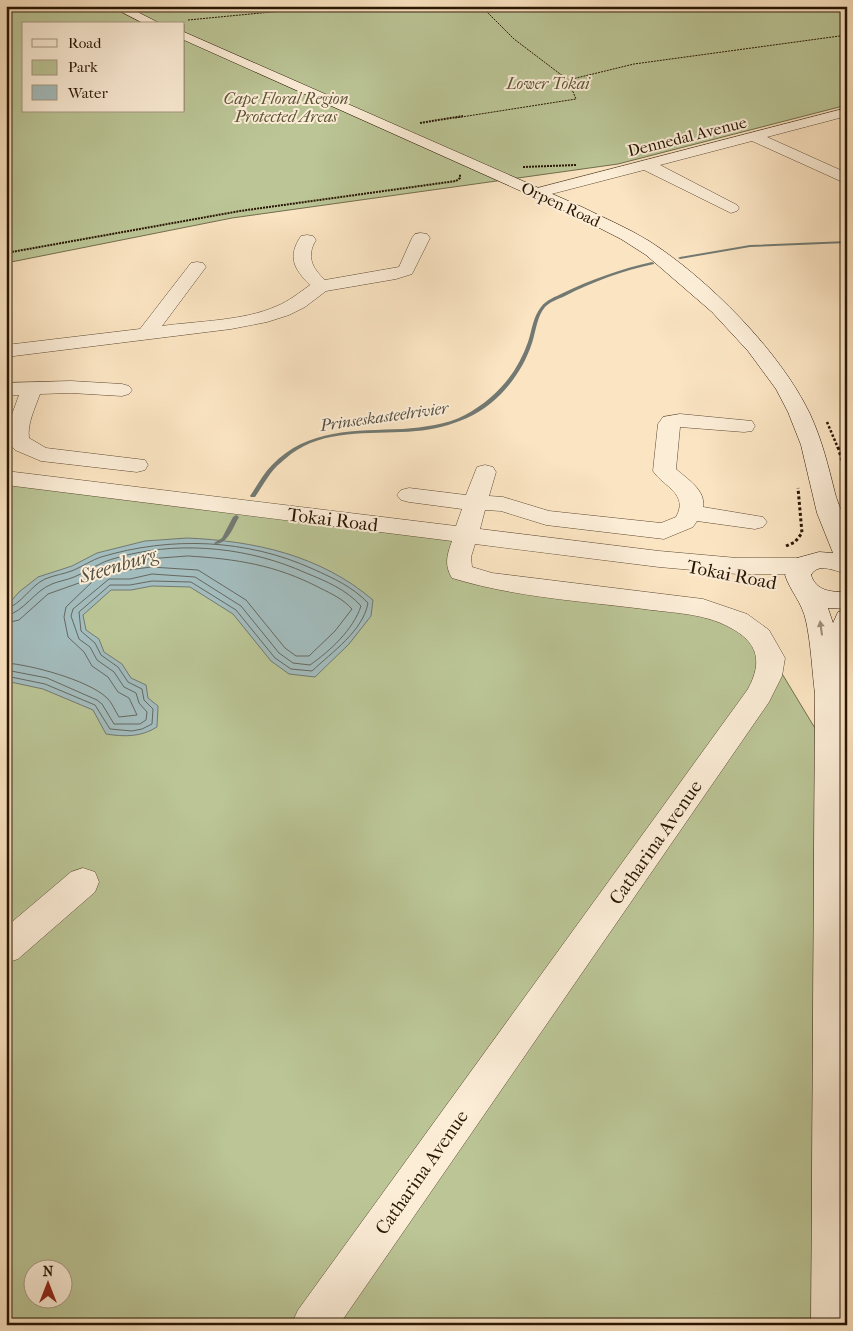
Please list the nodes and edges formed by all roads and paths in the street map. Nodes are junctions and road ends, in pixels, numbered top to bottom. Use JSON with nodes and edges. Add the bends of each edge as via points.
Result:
{"nodes":[{"id":1,"x":116,"y":6,"type":"edge"},
{"id":2,"x":329,"y":6,"type":"edge"},
{"id":3,"x":334,"y":6,"type":"edge"},
{"id":4,"x":481,"y":6,"type":"edge"},
{"id":5,"x":315,"y":7,"type":"edge"},
{"id":6,"x":182,"y":21,"type":"dead end"},
{"id":7,"x":151,"y":22,"type":"edge"},
{"id":8,"x":847,"y":35,"type":"edge"},
{"id":9,"x":185,"y":36,"type":"edge"},
{"id":10,"x":568,"y":80,"type":"junction"},
{"id":11,"x":847,"y":112,"type":"edge"},
{"id":12,"x":422,"y":128,"type":"dead end"},
{"id":13,"x":754,"y":137,"type":"junction"},
{"id":14,"x":581,"y":164,"type":"dead end"},
{"id":15,"x":645,"y":164,"type":"junction"},
{"id":16,"x":519,"y":167,"type":"dead end"},
{"id":17,"x":458,"y":172,"type":"dead end"},
{"id":18,"x":847,"y":179,"type":"edge"},
{"id":19,"x":536,"y":193,"type":"junction"},
{"id":20,"x":731,"y":208,"type":"dead end"},
{"id":21,"x":421,"y":238,"type":"dead end"},
{"id":22,"x":307,"y":240,"type":"dead end"},
{"id":23,"x":6,"y":253,"type":"edge"},
{"id":24,"x":197,"y":267,"type":"dead end"},
{"id":25,"x":321,"y":286,"type":"junction"},
{"id":26,"x":147,"y":332,"type":"junction"},
{"id":27,"x":6,"y":351,"type":"edge"},
{"id":28,"x":32,"y":388,"type":"junction"},
{"id":29,"x":6,"y":389,"type":"edge"},
{"id":30,"x":122,"y":390,"type":"dead end"},
{"id":31,"x":744,"y":426,"type":"dead end"},
{"id":32,"x":137,"y":465,"type":"dead end"},
{"id":33,"x":484,"y":472,"type":"dead end"},
{"id":34,"x":6,"y":478,"type":"edge"},
{"id":35,"x":798,"y":487,"type":"dead end"},
{"id":36,"x":409,"y":495,"type":"dead end"},
{"id":37,"x":825,"y":498,"type":"junction"},
{"id":38,"x":475,"y":503,"type":"junction"},
{"id":39,"x":690,"y":513,"type":"junction"},
{"id":40,"x":755,"y":522,"type":"dead end"},
{"id":41,"x":465,"y":535,"type":"junction"},
{"id":42,"x":781,"y":548,"type":"dead end"},
{"id":43,"x":847,"y":556,"type":"edge"},
{"id":44,"x":847,"y":566,"type":"edge"},
{"id":45,"x":807,"y":577,"type":"junction"},
{"id":46,"x":847,"y":600,"type":"edge"},
{"id":47,"x":847,"y":618,"type":"edge"},
{"id":48,"x":829,"y":694,"type":"junction"},
{"id":49,"x":83,"y":882,"type":"dead end"},
{"id":50,"x":6,"y":948,"type":"edge"},
{"id":51,"x":313,"y":1325,"type":"edge"},
{"id":52,"x":833,"y":1325,"type":"edge"}],
"edges":[{"from":1,"to":7,"type":"street"},
{"from":2,"to":3,"type":"path"},
{"from":2,"to":5,"type":"path"},
{"from":4,"to":10,"type":"path","via":[[514,39]]},
{"from":5,"to":6,"type":"path"},
{"from":8,"to":10,"type":"path","via":[[634,64]]},
{"from":9,"to":19,"type":"street","name":"Orpen Road"},
{"from":10,"to":12,"type":"path","via":[[576,99],[414,124]]},
{"from":11,"to":13,"type":"street","name":"Dennedal Avenue"},
{"from":13,"to":15,"type":"street","name":"Dennedal Avenue"},
{"from":13,"to":18,"type":"street"},
{"from":14,"to":16,"type":"path"},
{"from":15,"to":19,"type":"street","name":"Dennedal Avenue"},
{"from":15,"to":20,"type":"street"},
{"from":17,"to":23,"type":"path","via":[[460,178],[456,181],[240,211]]},
{"from":19,"to":37,"type":"street","name":"Orpen Road","via":[[600,222],[651,251],[711,300],[758,348],[801,418],[815,453]]},
{"from":21,"to":25,"type":"street","via":[[406,270]]},
{"from":22,"to":25,"type":"street","via":[[300,256],[308,272]]},
{"from":24,"to":26,"type":"street"},
{"from":25,"to":26,"type":"street","via":[[298,304],[267,316]]},
{"from":26,"to":27,"type":"street"},
{"from":28,"to":29,"type":"street"},
{"from":28,"to":30,"type":"street"},
{"from":28,"to":32,"type":"street","via":[[17,432],[23,445],[41,454]]},
{"from":31,"to":39,"type":"street","via":[[680,420],[668,424],[664,471],[689,493]]},
{"from":33,"to":38,"type":"street"},
{"from":34,"to":41,"type":"street","name":"Tokai Road"},
{"from":35,"to":42,"type":"path","via":[[802,532],[795,542]]},
{"from":36,"to":38,"type":"street"},
{"from":37,"to":43,"type":"street","name":"Orpen Road"},
{"from":37,"to":45,"type":"street","name":"Orpen Road","via":[[820,545]]},
{"from":38,"to":39,"type":"street","via":[[503,504],[546,518],[655,531],[679,526]]},
{"from":38,"to":41,"type":"street"},
{"from":39,"to":40,"type":"street"},
{"from":41,"to":45,"type":"street","name":"Tokai Road"},
{"from":41,"to":51,"type":"street","name":"Catharina Avenue","via":[[458,568],[470,576],[703,608],[738,619],[752,628],[769,651],[772,660],[770,673],[759,696]]},
{"from":44,"to":45,"type":"street","via":[[832,561]]},
{"from":45,"to":46,"type":"street","via":[[826,600]]},
{"from":48,"to":45,"type":"street","one_way":true,"via":[[820,620]]},
{"from":47,"to":48,"type":"street"},
{"from":48,"to":52,"type":"street"},
{"from":49,"to":50,"type":"street"}]}
